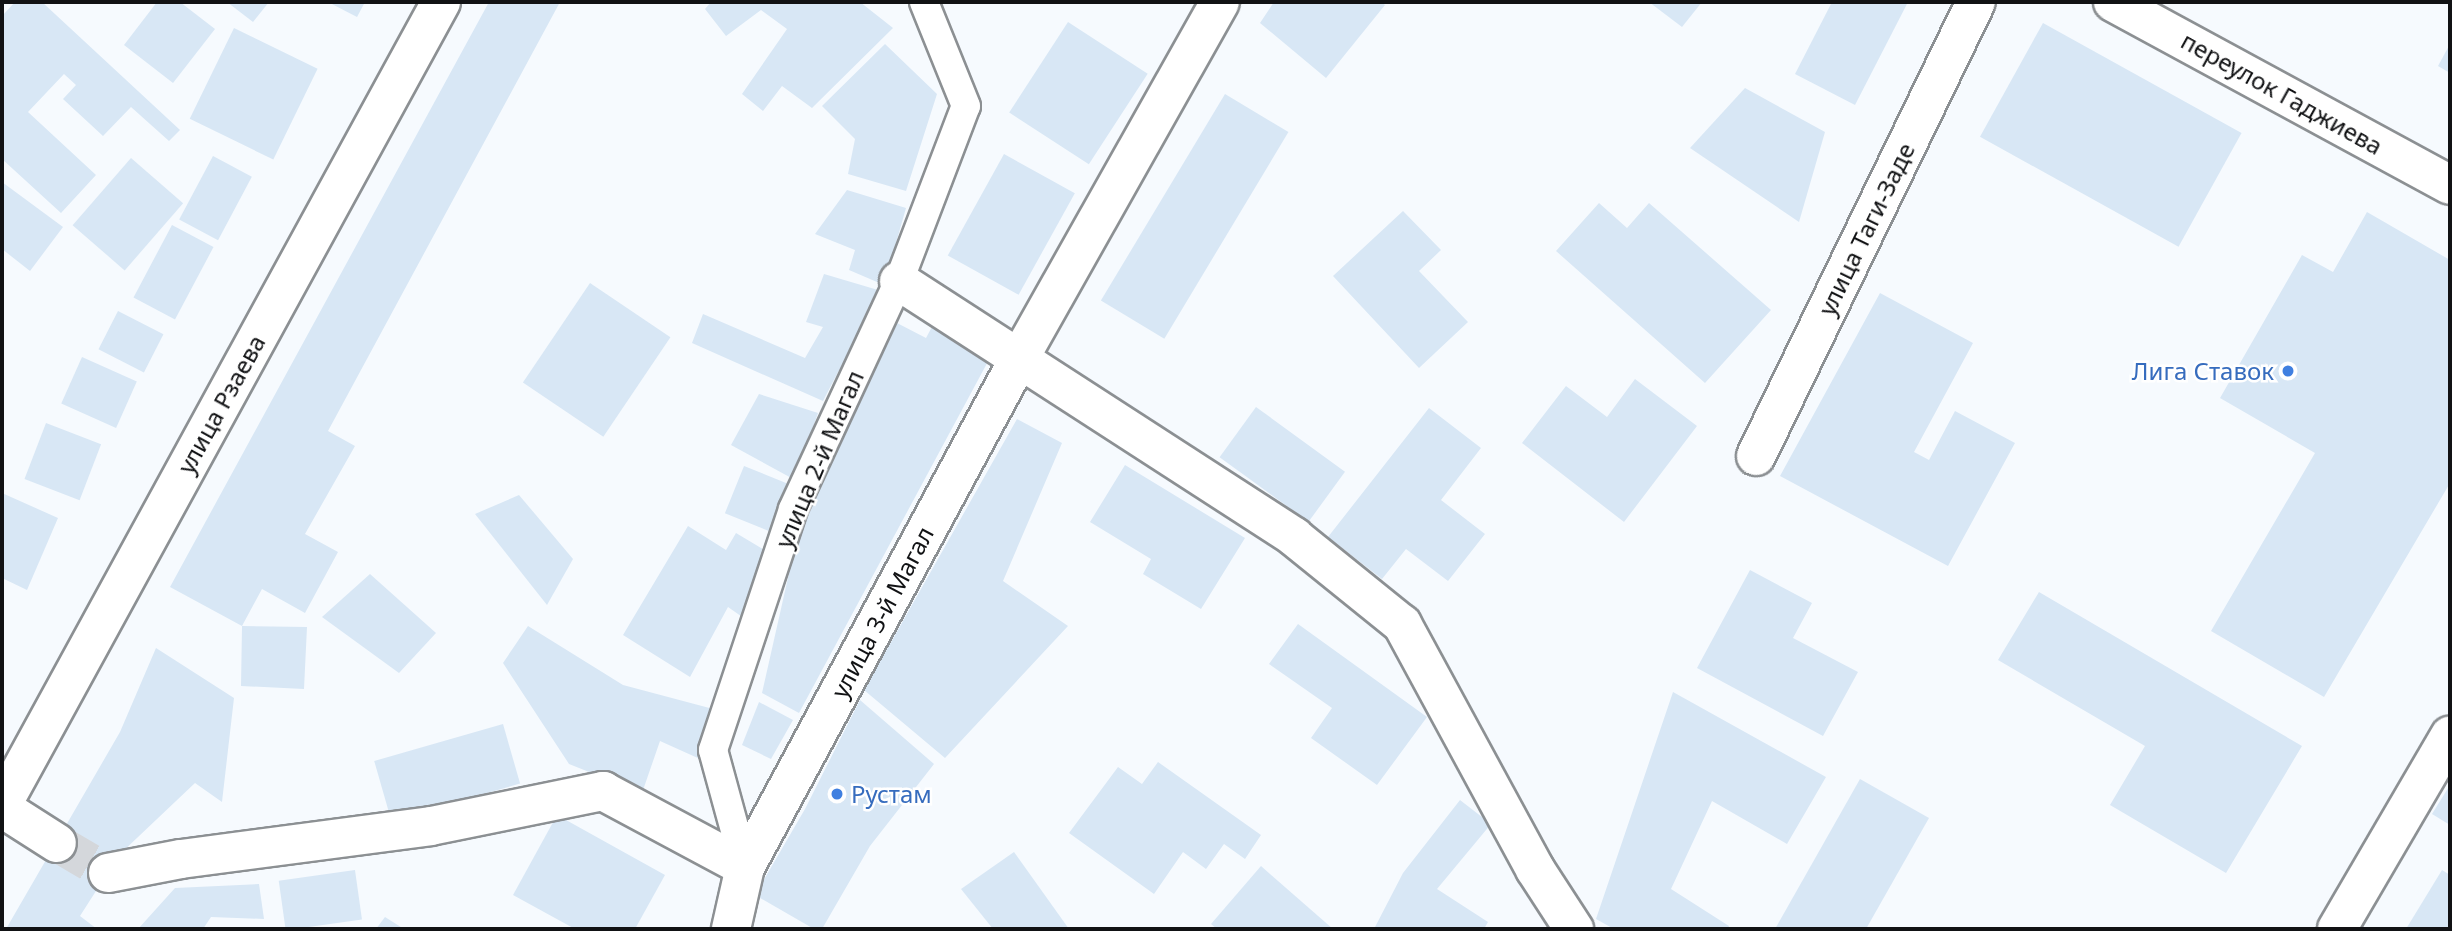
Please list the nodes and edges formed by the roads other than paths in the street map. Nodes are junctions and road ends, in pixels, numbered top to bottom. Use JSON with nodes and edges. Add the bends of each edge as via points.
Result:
{"nodes":[{"id":1,"x":441,"y":2,"type":"edge"},
{"id":2,"x":924,"y":2,"type":"edge"},
{"id":3,"x":1220,"y":2,"type":"edge"},
{"id":4,"x":1976,"y":2,"type":"edge"},
{"id":5,"x":2113,"y":2,"type":"edge"},
{"id":6,"x":2450,"y":185,"type":"edge"},
{"id":7,"x":900,"y":281,"type":"junction"},
{"id":8,"x":1020,"y":357,"type":"junction"},
{"id":9,"x":1756,"y":456,"type":"dead end"},
{"id":10,"x":2450,"y":736,"type":"edge"},
{"id":11,"x":2,"y":807,"type":"edge"},
{"id":12,"x":57,"y":843,"type":"tunnel mouth"},
{"id":13,"x":745,"y":867,"type":"junction"},
{"id":14,"x":108,"y":873,"type":"tunnel mouth"},
{"id":15,"x":731,"y":929,"type":"edge"},
{"id":16,"x":1574,"y":929,"type":"edge"},
{"id":17,"x":2337,"y":929,"type":"edge"}],
"edges":[{"from":1,"to":11,"type":"street","name":"улица Рзаева"},
{"from":2,"to":7,"type":"lane","name":"улица 2-й Магал","via":[[966,106]]},
{"from":3,"to":8,"type":"street"},
{"from":4,"to":9,"type":"street","name":"улица Таги-Заде"},
{"from":5,"to":6,"type":"street","name":"переулок Гаджиева"},
{"from":7,"to":8,"type":"street"},
{"from":7,"to":13,"type":"lane","name":"улица 2-й Магал","via":[[793,509],[713,750]]},
{"from":8,"to":13,"type":"street","name":"улица 3-й Магал"},
{"from":8,"to":16,"type":"street","via":[[1294,537],[1402,624],[1535,869]]},
{"from":10,"to":17,"type":"street"},
{"from":11,"to":12,"type":"street"},
{"from":13,"to":14,"type":"street","via":[[603,791],[431,826]]},
{"from":13,"to":15,"type":"street","name":"улица 2-й Магал"}]}
